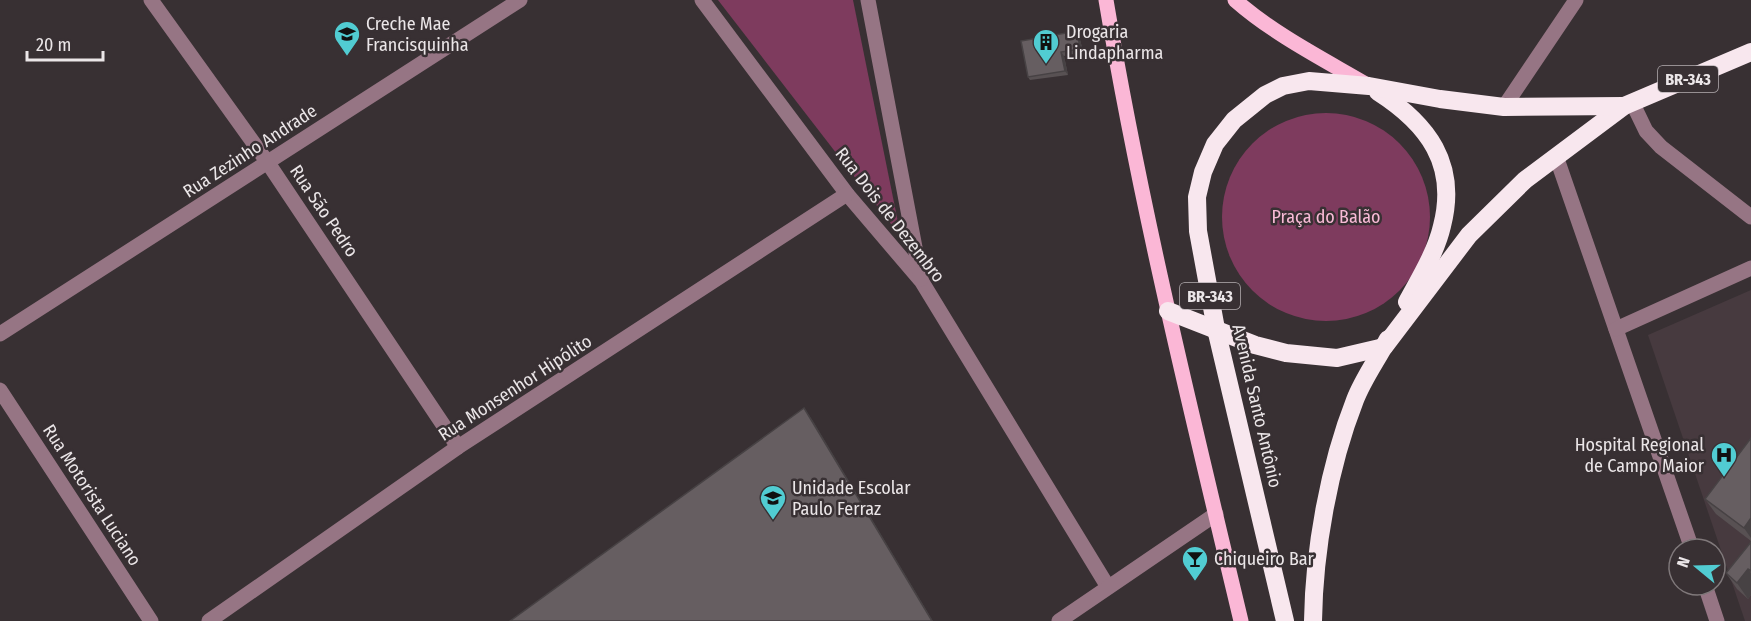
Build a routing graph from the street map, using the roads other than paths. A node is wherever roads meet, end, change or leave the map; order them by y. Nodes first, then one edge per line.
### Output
1 (151, 0) edge
2 (520, 0) edge
3 (702, 0) edge
4 (868, 0) edge
5 (1106, 0) edge
6 (1235, 0) edge
7 (1576, 0) edge
8 (1751, 52) edge
9 (1369, 86) junction
10 (1628, 104) junction
11 (1504, 106) junction
12 (1556, 156) junction
13 (268, 163) junction
14 (847, 194) junction
15 (1751, 217) edge
16 (1751, 268) edge
17 (922, 282) junction
18 (1168, 312) junction
19 (1216, 329) junction
20 (1616, 329) junction
21 (0, 334) edge
22 (1384, 347) junction
23 (0, 390) edge
24 (458, 447) junction
25 (1216, 514) junction
26 (1688, 537) edge
27 (1108, 587) junction
28 (1709, 597) edge
29 (151, 621) edge
30 (209, 621) edge
31 (1059, 621) edge
32 (1241, 621) edge
33 (1285, 621) edge
34 (1313, 621) edge
35 (1717, 621) edge

1 - 13 street, Rua São Pedro
2 - 13 street, Rua Zezinho Andrade
3 - 14 street, Rua Dois de Dezembro
4 - 17 street
5 - 18 main road
6 - 9 main road
7 - 11 street
8 - 10 highway, BR-343
9 - 11 highway, BR-343
9 - 19 highway, Avenida Santo Antônio / BR-343
9 - 22 highway
10 - 11 highway, BR-343
10 - 12 highway
10 - 15 street
12 - 20 street
12 - 22 highway
13 - 21 street, Rua Zezinho Andrade
13 - 24 street, Rua São Pedro
14 - 17 street, Rua Dois de Dezembro
14 - 24 street, Rua Monsenhor Hipólito
16 - 20 street
17 - 27 street, Rua Dois de Dezembro
18 - 19 highway
18 - 25 main road
19 - 22 highway
19 - 33 highway, Avenida Santo Antônio / BR-343
20 - 26 street
22 - 34 highway
23 - 29 street, Rua Motorista Luciano
24 - 30 street, Rua Monsenhor Hipólito
25 - 27 street
25 - 32 main road
27 - 31 street
28 - 35 street

